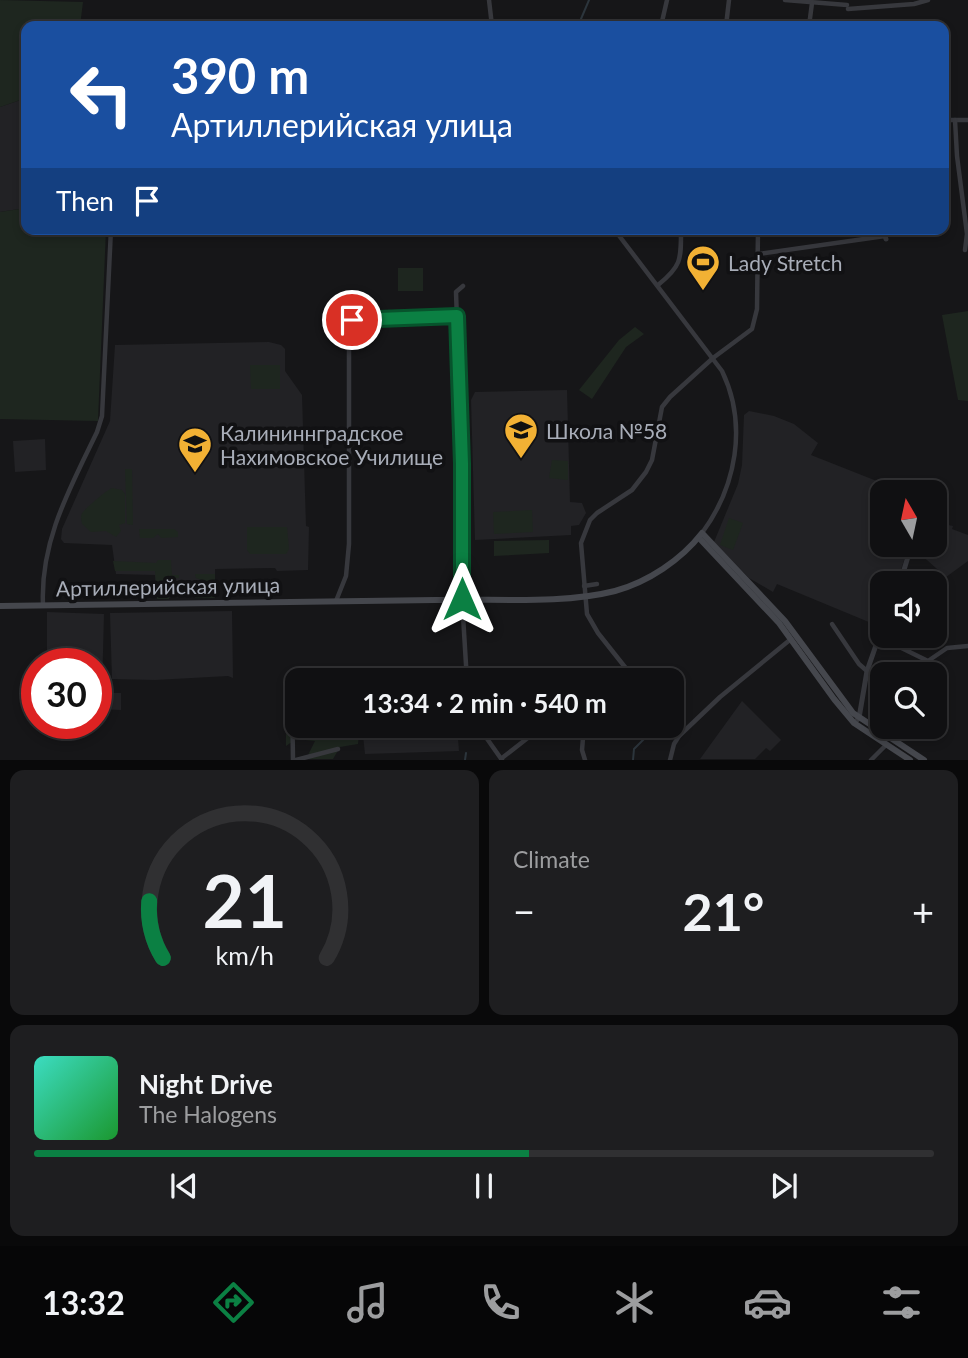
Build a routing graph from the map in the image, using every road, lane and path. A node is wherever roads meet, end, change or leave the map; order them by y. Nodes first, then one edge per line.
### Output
1 (489, 0) edge
2 (667, 0) edge
3 (729, 0) edge
4 (785, 0) edge
5 (928, 0) edge
6 (811, 3) junction
7 (491, 21) edge
8 (662, 21) edge
9 (727, 21) edge
10 (809, 21) edge
11 (949, 120) edge
12 (955, 120) junction
13 (968, 120) edge
14 (967, 234) edge
15 (111, 235) edge
16 (619, 235) edge
17 (681, 235) edge
18 (758, 235) edge
19 (886, 237) dead end
20 (965, 250) dead end
21 (759, 254) junction
22 (658, 285) junction
23 (463, 286) dead end
24 (457, 316) junction
25 (713, 358) junction
26 (701, 536) junction
27 (597, 584) dead end
28 (584, 586) junction
29 (584, 596) junction
30 (462, 599) junction
31 (336, 601) junction
32 (43, 605) junction
33 (0, 606) edge
34 (832, 624) dead end
35 (791, 639) junction
36 (968, 646) edge
37 (874, 648) edge
38 (901, 648) edge
39 (947, 648) edge
40 (947, 648) edge
41 (466, 668) edge
42 (625, 668) edge
43 (867, 671) junction
44 (857, 720) junction
45 (684, 731) edge
46 (294, 738) edge
47 (487, 738) edge
48 (527, 738) edge
49 (582, 738) edge
50 (678, 738) edge
51 (886, 745) junction
52 (338, 749) dead end
53 (502, 759) edge
54 (295, 760) edge
55 (585, 760) edge
56 (670, 760) edge
57 (871, 760) edge
58 (910, 760) edge
59 (924, 760) edge

1 - 7 street
2 - 8 street
3 - 9 street
4 - 6 street
5 - 6 street
6 - 10 street
11 - 12 street
12 - 13 street
12 - 14 street
14 - 20 street
15 - 32 street
16 - 22 street, Артиллерийская улица
17 - 22 street
18 - 21 street
19 - 21 street
21 - 25 street
22 - 25 street, Артиллерийская улица
23 - 24 street
24 - 30 street
24 - 31 street
25 - 26 street, Артиллерийская улица
25 - 28 street
26 - 29 main road, Артиллерийская улица
26 - 35 main road
26 - 44 main road
27 - 28 street
28 - 29 street
29 - 30 main road, Артиллерийская улица
29 - 42 street
30 - 31 main road, Артиллерийская улица
30 - 41 street
31 - 32 main road, Артиллерийская улица
32 - 33 main road, Артиллерийская улица
34 - 43 street
35 - 44 main road
35 - 45 street
36 - 40 street
37 - 43 street
38 - 39 street
43 - 44 street
44 - 51 main road
44 - 59 main road
46 - 54 street
47 - 53 street
48 - 53 street
49 - 55 street
50 - 56 street
51 - 57 street
51 - 58 main road
52 - 54 street

